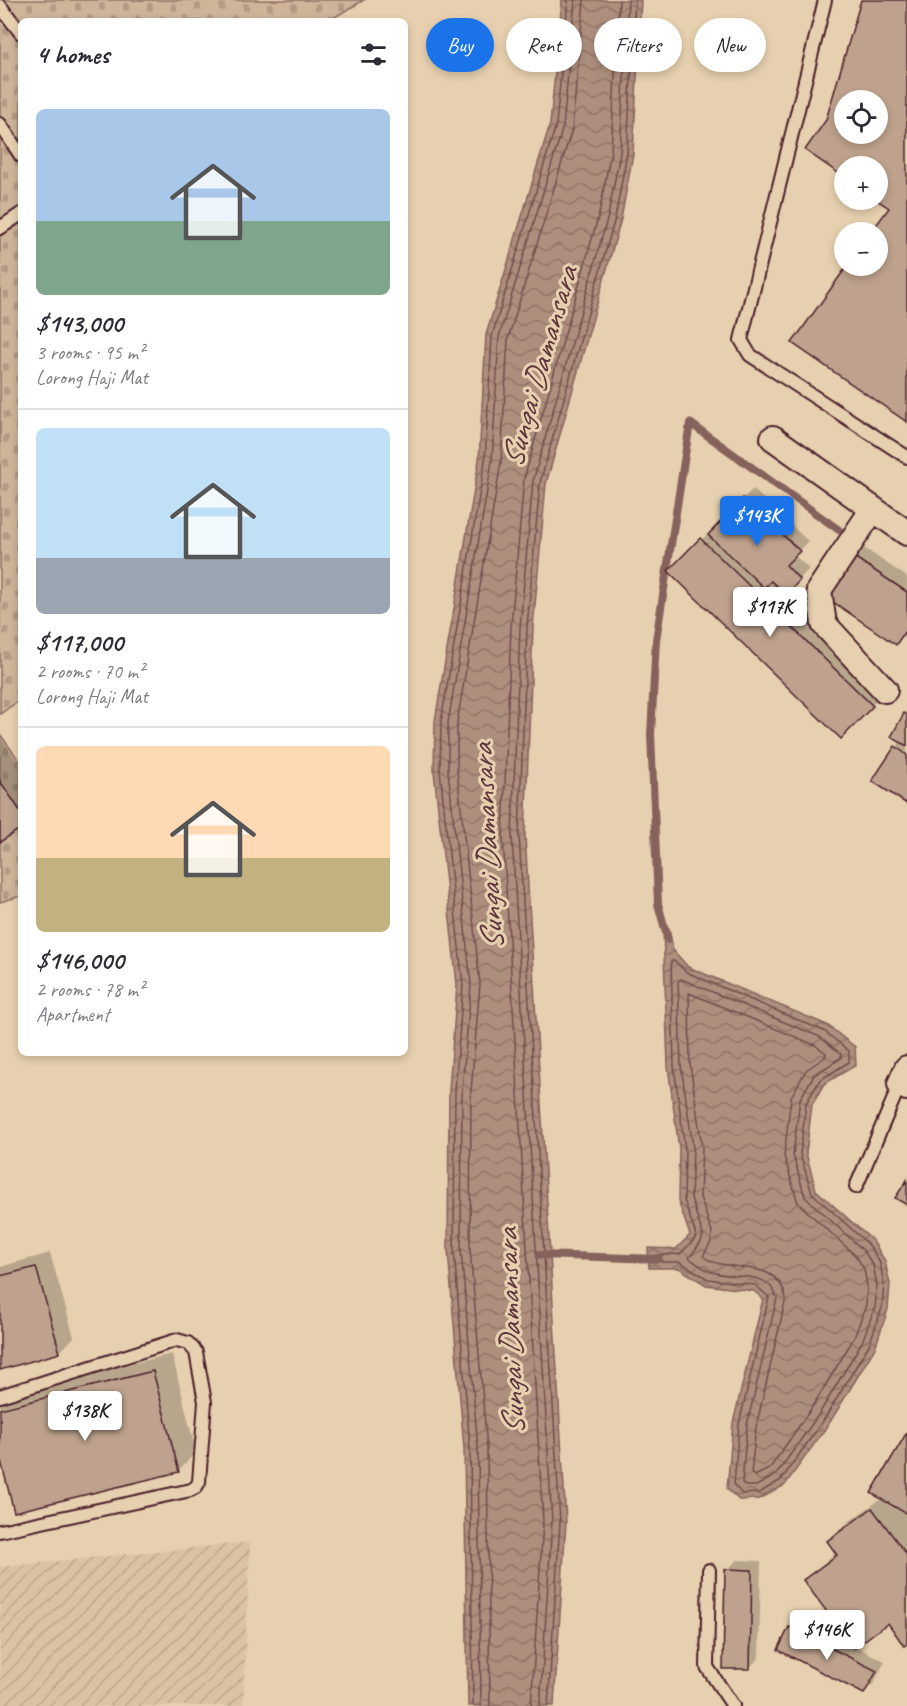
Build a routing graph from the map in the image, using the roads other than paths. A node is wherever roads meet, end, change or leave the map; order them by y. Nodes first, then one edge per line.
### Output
1 (825, 0) edge
2 (0, 6) edge
3 (18, 29) edge
4 (0, 124) edge
5 (18, 151) edge
6 (18, 216) edge
7 (0, 228) edge
8 (773, 438) dead end
9 (907, 457) edge
10 (873, 509) junction
11 (907, 533) edge
12 (885, 690) dead end
13 (905, 1080) edge
14 (856, 1187) dead end
15 (0, 1395) edge
16 (0, 1531) edge
17 (709, 1570) dead end
18 (733, 1706) edge

1 - 9 lane
2 - 3 lane
4 - 5 lane
6 - 7 lane
8 - 10 street
10 - 11 street
10 - 12 street
13 - 14 lane
15 - 16 lane
17 - 18 lane

